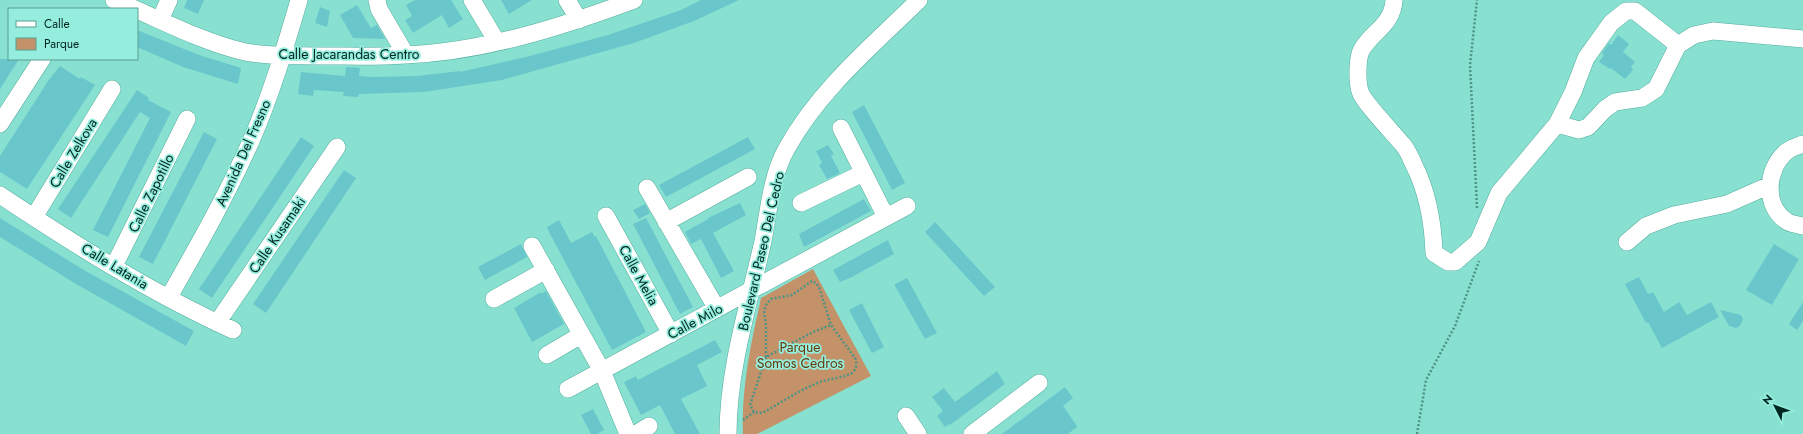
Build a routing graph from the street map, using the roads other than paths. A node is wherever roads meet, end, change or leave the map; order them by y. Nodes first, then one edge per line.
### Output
1 (114, 0) edge
2 (169, 0) edge
3 (299, 0) edge
4 (377, 0) edge
5 (472, 0) edge
6 (567, 0) edge
7 (634, 0) edge
8 (919, 0) edge
9 (1394, 0) edge
10 (132, 8) edge
11 (138, 11) edge
12 (160, 20) junction
13 (579, 20) junction
14 (1803, 39) edge
15 (497, 42) junction
16 (1678, 45) junction
17 (283, 55) junction
18 (406, 55) junction
19 (41, 60) edge
20 (112, 89) dead end
21 (187, 119) dead end
22 (0, 124) edge
23 (1557, 124) junction
24 (840, 128) dead end
25 (1803, 144) edge
26 (337, 147) dead end
27 (863, 173) junction
28 (748, 177) dead end
29 (1770, 185) junction
30 (647, 188) dead end
31 (0, 195) edge
32 (801, 203) dead end
33 (907, 206) dead end
34 (606, 216) dead end
35 (34, 217) junction
36 (886, 217) junction
37 (666, 222) junction
38 (1803, 226) edge
39 (1627, 242) dead end
40 (532, 246) dead end
41 (114, 266) junction
42 (546, 270) junction
43 (751, 290) junction
44 (169, 297) junction
45 (494, 299) dead end
46 (717, 309) junction
47 (217, 323) junction
48 (233, 330) dead end
49 (581, 334) junction
50 (671, 334) junction
51 (548, 355) dead end
52 (602, 371) junction
53 (1039, 383) dead end
54 (568, 389) dead end
55 (906, 416) dead end
56 (628, 434) edge
57 (728, 434) edge
58 (918, 434) edge
59 (972, 434) edge

1 - 10 street, Calle Jacarandas Centro
2 - 12 street
3 - 17 street, Avenida Del Fresno
4 - 18 street
5 - 15 street
6 - 13 street
7 - 13 street, Calle Jacarandas Centro
8 - 43 street, Boulevard Paseo Del Cedro
9 - 23 street
11 - 12 street, Calle Jacarandas Centro
12 - 17 street, Calle Jacarandas Centro
13 - 15 street, Calle Jacarandas Centro
14 - 16 street
15 - 18 street, Calle Jacarandas Centro
16 - 23 street
16 - 23 street
17 - 18 street, Calle Jacarandas Centro
17 - 44 street, Avenida Del Fresno
19 - 22 street
20 - 35 street, Calle Zelkova
21 - 41 street, Calle Zapotillo
24 - 27 street
25 - 29 street
26 - 47 street, Calle Kusamaki
27 - 32 street
27 - 36 street
28 - 37 street
29 - 38 street
29 - 39 street
30 - 37 street
31 - 35 street, Calle Latania
33 - 36 street, Calle Milo
34 - 50 street, Calle Melia
35 - 41 street, Calle Latania
36 - 43 street, Calle Milo
37 - 46 street
40 - 42 street
41 - 44 street, Calle Latania
42 - 45 street
42 - 49 street
43 - 46 street, Calle Milo
43 - 57 street, Boulevard Paseo Del Cedro
44 - 47 street, Calle Latania
46 - 50 street, Calle Milo
47 - 48 street, Calle Latania
49 - 51 street
49 - 52 street
50 - 52 street, Calle Milo
52 - 54 street, Calle Milo
52 - 56 street
53 - 59 street
55 - 58 street

